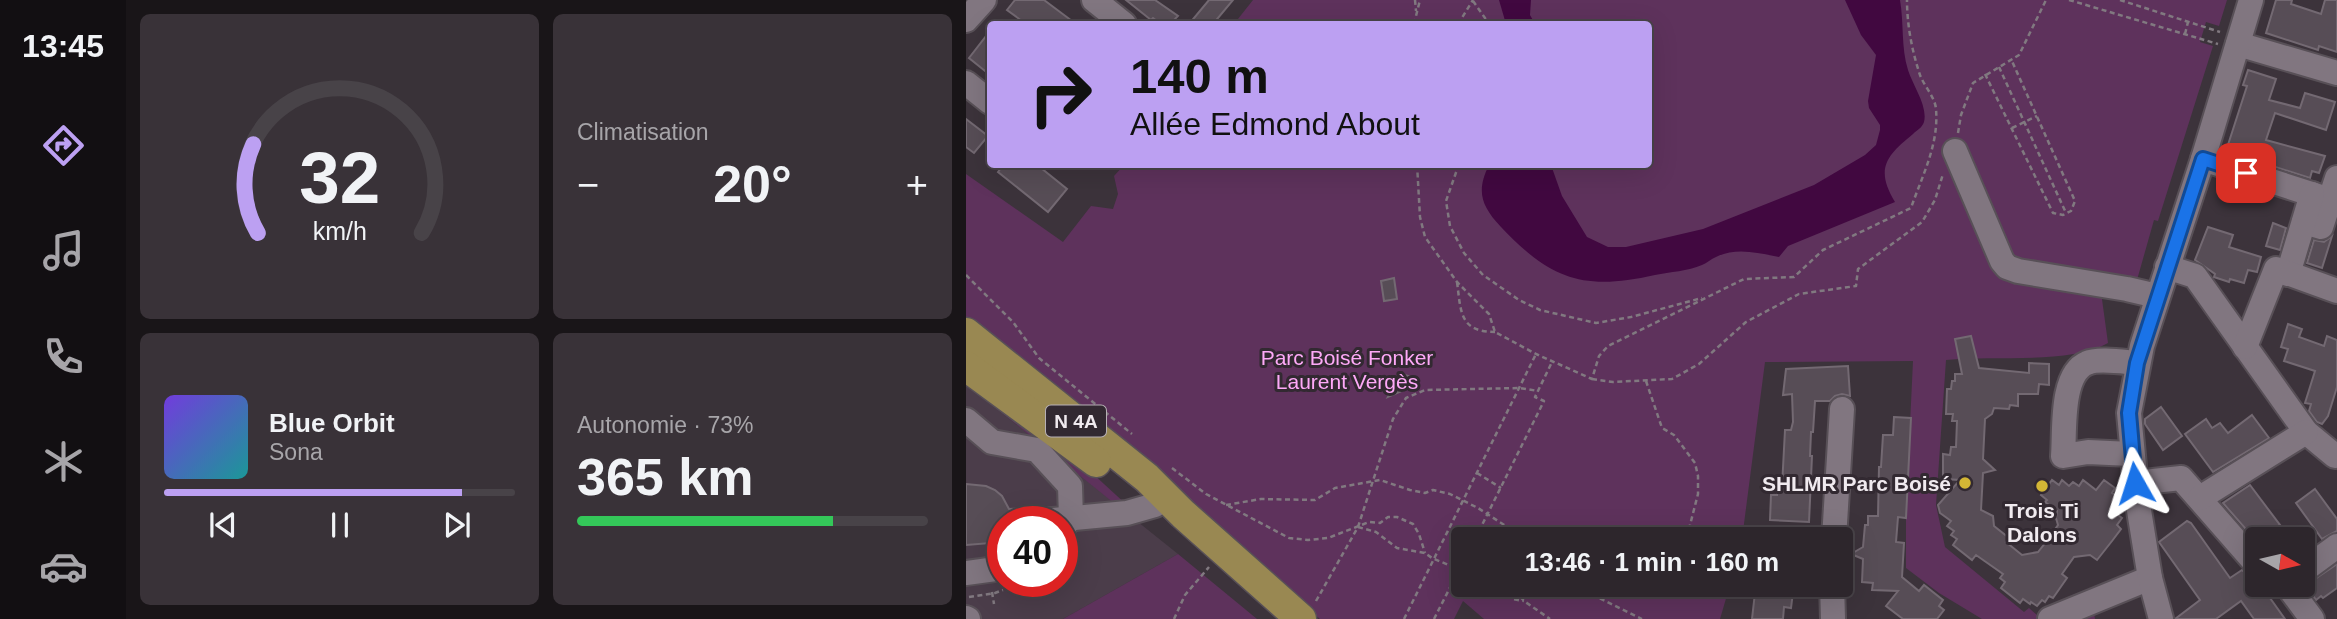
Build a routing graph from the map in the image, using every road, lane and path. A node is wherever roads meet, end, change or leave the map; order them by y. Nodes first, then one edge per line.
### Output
1 (984, 0) edge
2 (1415, 0) edge
3 (1420, 0) edge
4 (1907, 0) edge
5 (2046, 0) edge
6 (2069, 0) edge
7 (2120, 0) edge
8 (2250, 0) edge
9 (1473, 1) edge
10 (1416, 11) junction
11 (966, 20) edge
12 (1415, 21) edge
13 (1460, 21) edge
14 (1486, 21) edge
15 (2188, 22) junction
16 (2185, 34) junction
17 (2228, 44) junction
18 (2011, 60) junction
19 (1998, 66) junction
20 (2337, 73) edge
21 (1985, 74) junction
22 (966, 83) edge
23 (987, 100) edge
24 (2037, 116) junction
25 (2024, 122) junction
26 (2012, 128) junction
27 (1955, 152) junction
28 (2203, 159) junction
29 (1418, 168) edge
30 (1458, 168) edge
31 (2326, 190) edge
32 (2067, 213) junction
33 (2167, 267) junction
34 (2288, 274) junction
35 (966, 275) edge
36 (1457, 282) junction
37 (2337, 291) edge
38 (2157, 296) junction
39 (1709, 297) junction
40 (1495, 332) junction
41 (966, 333) edge
42 (2245, 347) junction
43 (1536, 355) junction
44 (1552, 362) junction
45 (2137, 363) junction
46 (966, 366) edge
47 (1592, 379) junction
48 (1646, 381) junction
49 (1520, 388) junction
50 (1538, 391) junction
51 (1842, 410) dead end
52 (966, 420) edge
53 (2306, 432) junction
54 (1131, 434) dead end
55 (2131, 454) junction
56 (2336, 455) edge
57 (1168, 465) dead end
58 (1477, 473) junction
59 (1373, 481) junction
60 (2135, 483) junction
61 (1501, 488) junction
62 (2200, 498) junction
63 (1463, 501) junction
64 (1226, 505) junction
65 (1068, 506) edge
66 (1169, 509) junction
67 (1488, 514) junction
68 (1078, 521) edge
69 (1358, 527) junction
70 (1481, 527) edge
71 (1508, 527) edge
72 (1690, 527) edge
73 (1835, 527) edge
74 (2337, 546) edge
75 (2245, 551) edge
76 (1225, 552) junction
77 (1425, 553) junction
78 (1434, 559) junction
79 (2315, 562) edge
80 (1451, 566) edge
81 (966, 573) edge
82 (987, 576) edge
83 (2150, 578) junction
84 (1451, 588) edge
85 (987, 594) edge
86 (966, 597) edge
87 (1510, 597) edge
88 (1520, 597) edge
89 (1597, 597) edge
90 (1832, 597) edge
91 (2285, 597) edge
92 (2290, 597) edge
93 (1524, 601) junction
94 (1307, 613) edge
95 (1174, 619) edge
96 (1404, 619) edge
97 (1434, 619) edge
98 (1550, 619) edge
99 (1642, 619) edge
100 (1833, 619) edge
101 (2050, 619) edge
102 (2161, 619) edge
103 (2296, 619) edge
104 (2312, 619) edge

1 - 11 street
2 - 10 path
3 - 10 path
4 - 39 path
5 - 18 path
6 - 16 path
7 - 15 path
8 - 17 street
9 - 13 path
9 - 14 path
10 - 12 path
15 - 16 path
15 - 17 path
16 - 17 path
17 - 20 street
17 - 28 street
18 - 19 path
18 - 24 path
19 - 21 path
19 - 25 path
21 - 26 path
21 - 27 path
22 - 23 street
24 - 25 path
24 - 32 path
25 - 26 path
25 - 32 path
26 - 32 path
27 - 38 street
27 - 48 path
28 - 31 street
28 - 33 street
29 - 36 path
30 - 39 path
31 - 34 street
33 - 38 street
33 - 42 street
34 - 37 street
34 - 42 street
35 - 54 path
36 - 40 path
36 - 40 path
38 - 45 street
39 - 47 path
40 - 43 path
41 - 66 main road, N 4A
42 - 53 street
43 - 44 path
43 - 49 path
44 - 47 path
44 - 50 path
45 - 55 street
45 - 55 street
46 - 66 main road, N 4A
47 - 48 path
48 - 72 path
49 - 50 path
49 - 58 path
49 - 59 path
50 - 61 path
51 - 73 street
52 - 65 street
53 - 56 street
53 - 62 street
55 - 60 street
57 - 64 path
58 - 61 path
58 - 63 path
59 - 63 path
59 - 64 path
59 - 69 path
60 - 62 street
60 - 83 street
61 - 67 path
62 - 75 street
63 - 67 path
63 - 78 path
64 - 69 path
66 - 68 street
66 - 76 main road, N 4A
67 - 70 path
67 - 71 path
69 - 77 path
69 - 77 path
69 - 94 path
74 - 79 street
76 - 94 main road, N 4A
76 - 95 path
77 - 78 path
78 - 80 path
78 - 96 path
81 - 82 street
83 - 101 street
83 - 102 street
84 - 97 path
85 - 86 path
87 - 93 path
88 - 93 path
89 - 99 path
90 - 100 street
91 - 103 street
92 - 104 street
93 - 98 path

